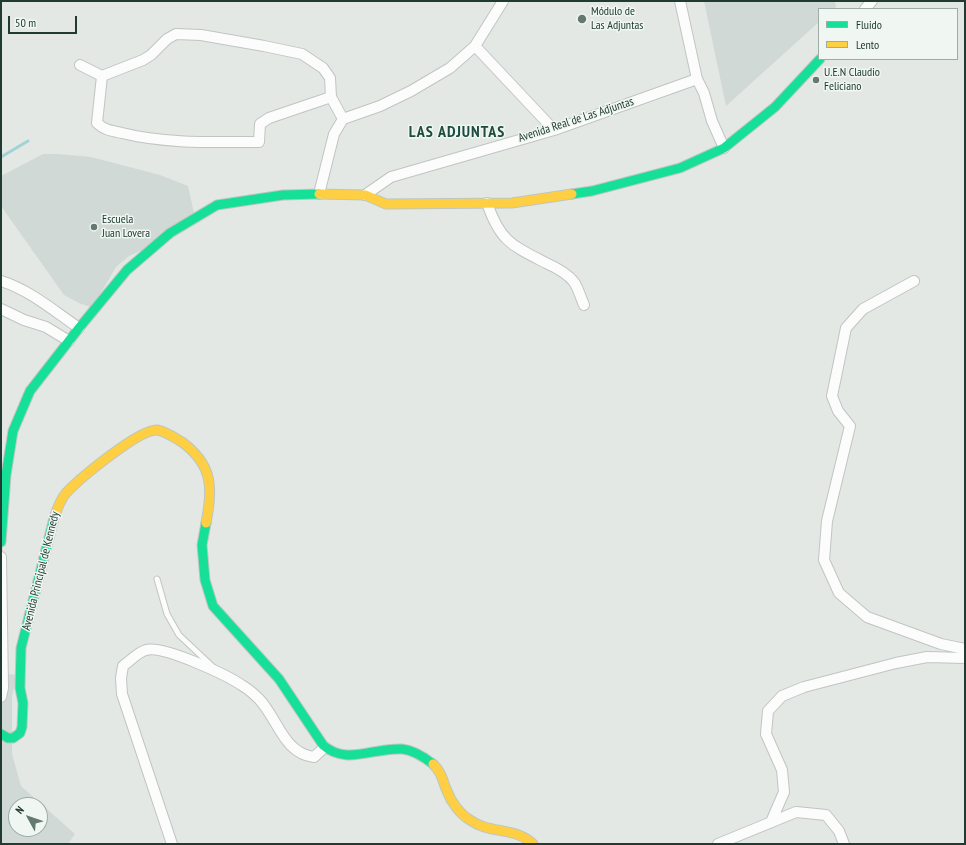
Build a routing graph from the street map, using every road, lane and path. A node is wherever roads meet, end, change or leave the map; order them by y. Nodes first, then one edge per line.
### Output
1 (503, 1) edge
2 (680, 1) edge
3 (475, 46) junction
4 (819, 60) edge
5 (80, 65) dead end
6 (102, 76) junction
7 (697, 79) junction
8 (331, 97) junction
9 (343, 119) junction
10 (554, 130) junction
11 (724, 148) junction
12 (320, 194) junction
13 (365, 195) junction
14 (487, 203) junction
15 (1, 281) edge
16 (914, 281) dead end
17 (584, 305) dead end
18 (1, 309) edge
19 (79, 328) junction
20 (69, 341) junction
21 (1, 542) edge
22 (1, 557) edge
23 (157, 579) dead end
24 (965, 649) edge
25 (965, 658) edge
26 (221, 675) junction
27 (1, 697) edge
28 (1, 734) edge
29 (325, 747) junction
30 (771, 822) junction
31 (172, 844) edge
32 (533, 844) edge
33 (718, 844) edge
34 (844, 844) edge

1 - 3 street
2 - 7 street
3 - 9 street
3 - 10 street
4 - 11 street
5 - 6 street
6 - 8 street
6 - 8 street
7 - 10 street, Avenida Real de Las Adjuntas
7 - 11 street
8 - 9 street
9 - 12 street
10 - 13 street, Avenida Real de Las Adjuntas
11 - 14 street
12 - 13 street
12 - 19 street
13 - 14 street
14 - 17 street
15 - 19 street
16 - 24 street
18 - 20 street
19 - 20 street
20 - 21 street
22 - 27 street
23 - 26 lane
25 - 30 street
26 - 29 street
26 - 31 street
28 - 29 street, Avenida Principal de Kennedy
29 - 32 street
30 - 33 street
30 - 34 street

